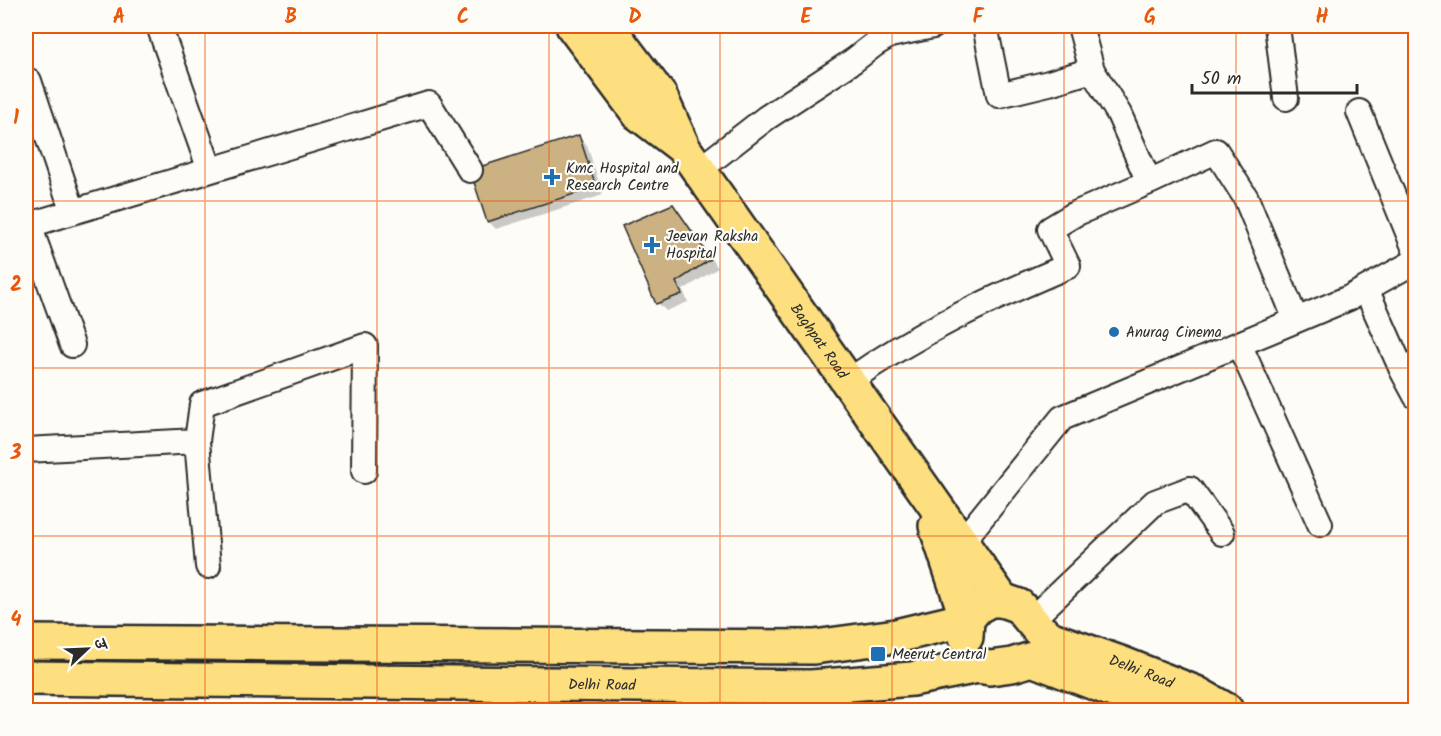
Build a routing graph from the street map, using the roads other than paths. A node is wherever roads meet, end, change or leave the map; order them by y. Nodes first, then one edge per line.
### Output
1 (159, 26) edge
2 (933, 26) edge
3 (985, 26) edge
4 (1080, 26) edge
5 (1277, 26) edge
6 (594, 31) edge
7 (1092, 70) junction
8 (29, 81) dead end
9 (1286, 98) dead end
10 (1359, 112) dead end
11 (692, 159) junction
12 (210, 170) junction
13 (470, 170) dead end
14 (1149, 182) junction
15 (73, 212) junction
16 (27, 226) edge
17 (1416, 252) edge
18 (1416, 261) edge
19 (1366, 289) junction
20 (1296, 320) junction
21 (1239, 344) junction
22 (72, 345) dead end
23 (849, 381) junction
24 (1416, 396) edge
25 (196, 441) junction
26 (26, 450) edge
27 (364, 471) dead end
28 (924, 490) junction
29 (1320, 524) dead end
30 (1222, 533) dead end
31 (961, 543) junction
32 (208, 566) dead end
33 (1002, 600) junction
34 (967, 619) junction
35 (1042, 629) junction
36 (26, 642) edge
37 (978, 666) junction
38 (26, 678) edge
39 (1129, 704) edge
40 (1165, 711) edge
41 (1226, 711) edge

1 - 12 street
2 - 11 street
3 - 7 street
4 - 7 street
5 - 9 street
6 - 11 main road, Baghpat Road
7 - 14 street
8 - 15 street
10 - 17 street
11 - 23 main road, Baghpat Road
12 - 13 street
12 - 15 street
14 - 20 street
14 - 23 street
15 - 16 street
16 - 22 street
18 - 19 street
19 - 20 street
19 - 24 street
20 - 21 street
21 - 29 street
21 - 31 street
23 - 28 main road, Baghpat Road
25 - 26 street
25 - 27 street
25 - 32 street
28 - 31 main road, Baghpat Road
28 - 34 main road
30 - 35 street
31 - 33 main road, Baghpat Road
33 - 34 main road
33 - 35 main road, Baghpat Road
34 - 36 main road
34 - 37 main road
35 - 41 main road, Delhi Road
37 - 38 main road, Delhi Road
37 - 39 main road, Delhi Road
39 - 40 main road, Delhi Road

